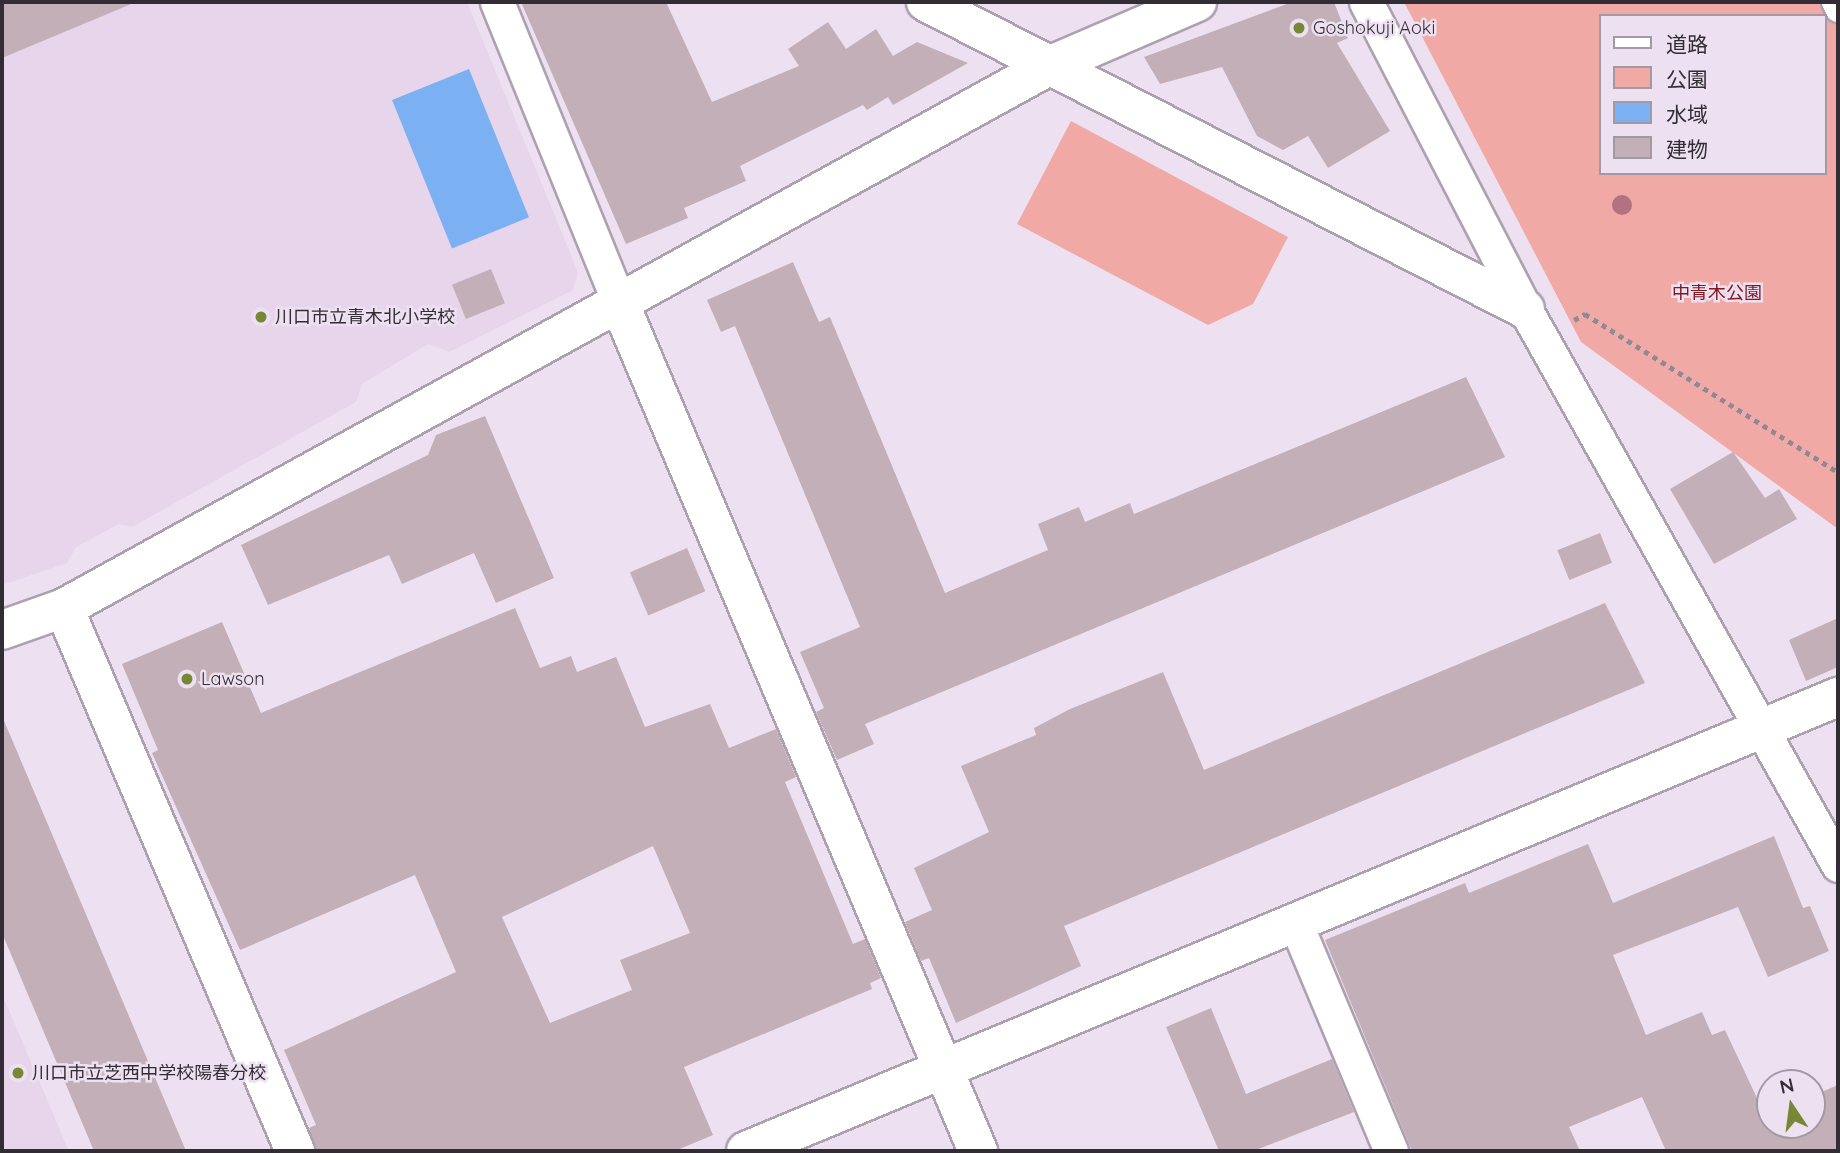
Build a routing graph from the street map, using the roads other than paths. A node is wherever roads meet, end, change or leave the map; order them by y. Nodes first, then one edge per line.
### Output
1 (497, 2) edge
2 (926, 2) edge
3 (1197, 2) edge
4 (1366, 2) edge
5 (1835, 2) edge
6 (1838, 10) edge
7 (1051, 65) junction
8 (619, 302) junction
9 (1533, 323) junction
10 (64, 608) junction
11 (2, 630) edge
12 (1838, 697) edge
13 (1764, 729) junction
14 (1838, 865) edge
15 (1296, 923) junction
16 (944, 1069) junction
17 (295, 1151) edge
18 (746, 1151) edge
19 (978, 1151) edge
20 (1391, 1151) edge

1 - 8 street
2 - 7 street
3 - 7 street
4 - 9 street
5 - 6 street
7 - 8 street
7 - 9 street
8 - 10 street
8 - 16 street
9 - 13 street
10 - 11 street
10 - 17 street
12 - 13 street
13 - 14 street
13 - 15 street
15 - 16 street
15 - 20 street
16 - 18 street
16 - 19 street

